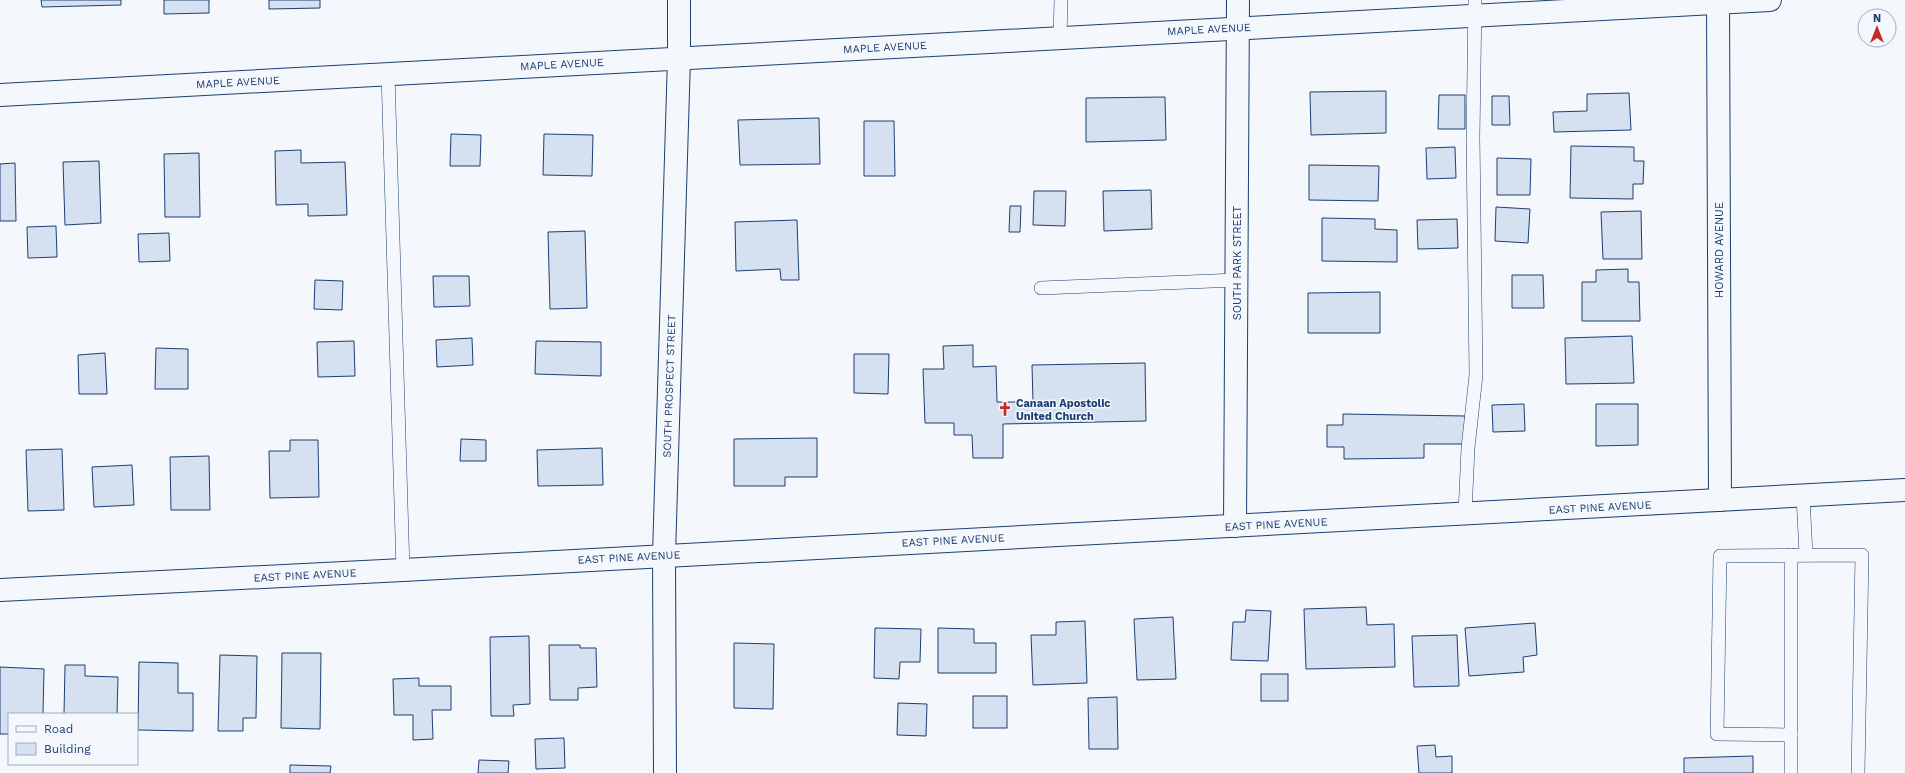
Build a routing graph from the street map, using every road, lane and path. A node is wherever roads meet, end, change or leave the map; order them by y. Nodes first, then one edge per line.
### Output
1 (680, 0) edge
2 (1061, 0) edge
3 (1238, 0) edge
4 (1770, 0) edge
5 (1718, 1) edge
6 (1475, 7) edge
7 (1238, 27) junction
8 (1060, 37) junction
9 (679, 58) junction
10 (388, 74) junction
11 (0, 95) edge
12 (1237, 280) junction
13 (1041, 288) dead end
14 (1905, 490) edge
15 (1803, 496) junction
16 (1720, 500) junction
17 (1465, 514) junction
18 (1235, 526) junction
19 (664, 555) junction
20 (1791, 555) junction
21 (1806, 555) junction
22 (403, 570) junction
23 (0, 590) edge
24 (1791, 735) junction
25 (665, 773) edge
26 (1790, 773) edge
27 (1858, 773) edge

1 - 9 street, SOUTH PROSPECT STREET
2 - 8 lane
3 - 7 street, SOUTH PARK STREET
4 - 5 street, MAPLE AVENUE
5 - 6 street, MAPLE AVENUE
5 - 16 street, HOWARD AVENUE
6 - 7 street, MAPLE AVENUE
6 - 17 lane
7 - 8 street, MAPLE AVENUE
7 - 12 street, SOUTH PARK STREET
8 - 9 street, MAPLE AVENUE
9 - 10 street, MAPLE AVENUE
9 - 19 street, SOUTH PROSPECT STREET
10 - 11 street, MAPLE AVENUE
10 - 22 lane
12 - 13 lane
12 - 18 street, SOUTH PARK STREET
14 - 15 street, EAST PINE AVENUE
15 - 16 street, EAST PINE AVENUE
15 - 21 lane
16 - 17 street, EAST PINE AVENUE
17 - 18 street, EAST PINE AVENUE
18 - 19 street, EAST PINE AVENUE
19 - 22 street, EAST PINE AVENUE
19 - 25 street, SOUTH PROSPECT STREET
20 - 21 lane
20 - 24 lane
20 - 24 lane
21 - 27 lane
22 - 23 street, EAST PINE AVENUE
24 - 26 lane

